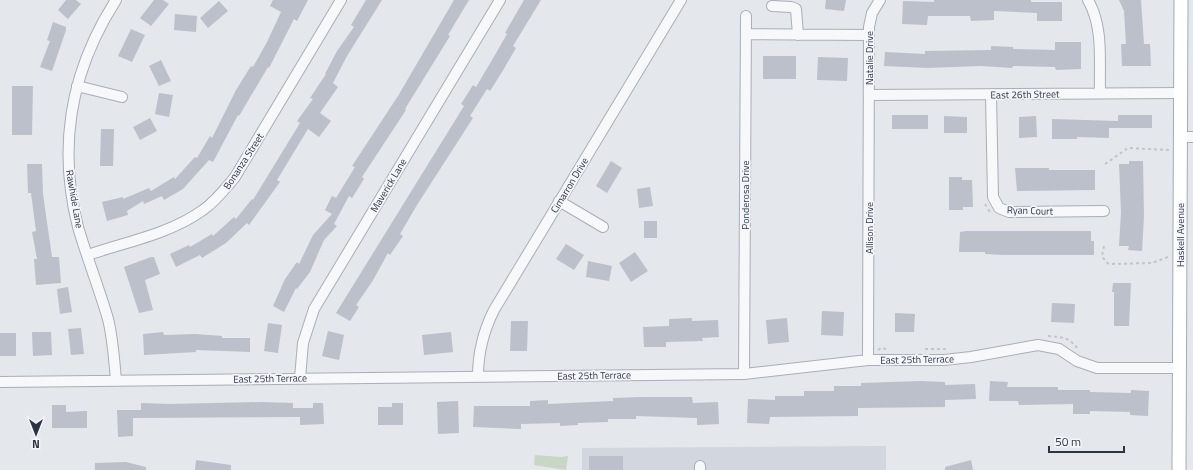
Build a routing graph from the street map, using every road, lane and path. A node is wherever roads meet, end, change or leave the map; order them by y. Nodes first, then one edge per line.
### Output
1 (116, 0) edge
2 (341, 0) edge
3 (500, 0) edge
4 (681, 0) edge
5 (880, 0) edge
6 (1088, 0) edge
7 (1181, 0) edge
8 (772, 6) dead end
9 (746, 16) dead end
10 (746, 34) junction
11 (798, 35) junction
12 (868, 35) junction
13 (77, 86) junction
14 (1100, 93) junction
15 (1180, 93) junction
16 (869, 95) junction
17 (991, 95) junction
18 (122, 97) dead end
19 (1186, 137) edge
20 (1170, 150) dead end
21 (1104, 164) dead end
22 (559, 201) junction
23 (984, 202) dead end
24 (1104, 211) dead end
25 (993, 216) dead end
26 (603, 227) dead end
27 (1104, 246) dead end
28 (88, 255) junction
29 (1169, 256) dead end
30 (868, 360) junction
31 (1179, 368) junction
32 (744, 374) junction
33 (478, 376) junction
34 (300, 378) junction
35 (116, 380) junction
36 (0, 382) edge
37 (1179, 470) edge

1 - 13 street, Rawhide Lane
2 - 28 street, Bonanza Street
3 - 34 street, Maverick Lane
4 - 22 street, Cimarron Drive
5 - 12 street, Natalie Drive
6 - 14 street
7 - 15 main road, Haskell Avenue
8 - 11 street
9 - 10 street, Ponderosa Drive
10 - 11 street
10 - 32 street, Ponderosa Drive
11 - 12 street
12 - 16 street, Natalie Drive
13 - 18 street
13 - 28 street, Rawhide Lane
14 - 15 street, East 26th Street
14 - 17 street, East 26th Street
15 - 19 main road, Haskell Avenue
16 - 17 street, East 26th Street
16 - 30 street, Allison Drive
17 - 24 street, Ryan Court
19 - 31 main road, Haskell Avenue
20 - 21 path
22 - 26 street
22 - 33 street, Cimarron Drive
23 - 25 path
27 - 29 path
28 - 35 street, Rawhide Lane
30 - 31 street, East 25th Terrace
30 - 32 street, East 25th Terrace
31 - 37 main road, Haskell Avenue
32 - 33 street, East 25th Terrace
33 - 34 street, East 25th Terrace
34 - 35 street, East 25th Terrace
35 - 36 street, East 25th Terrace

